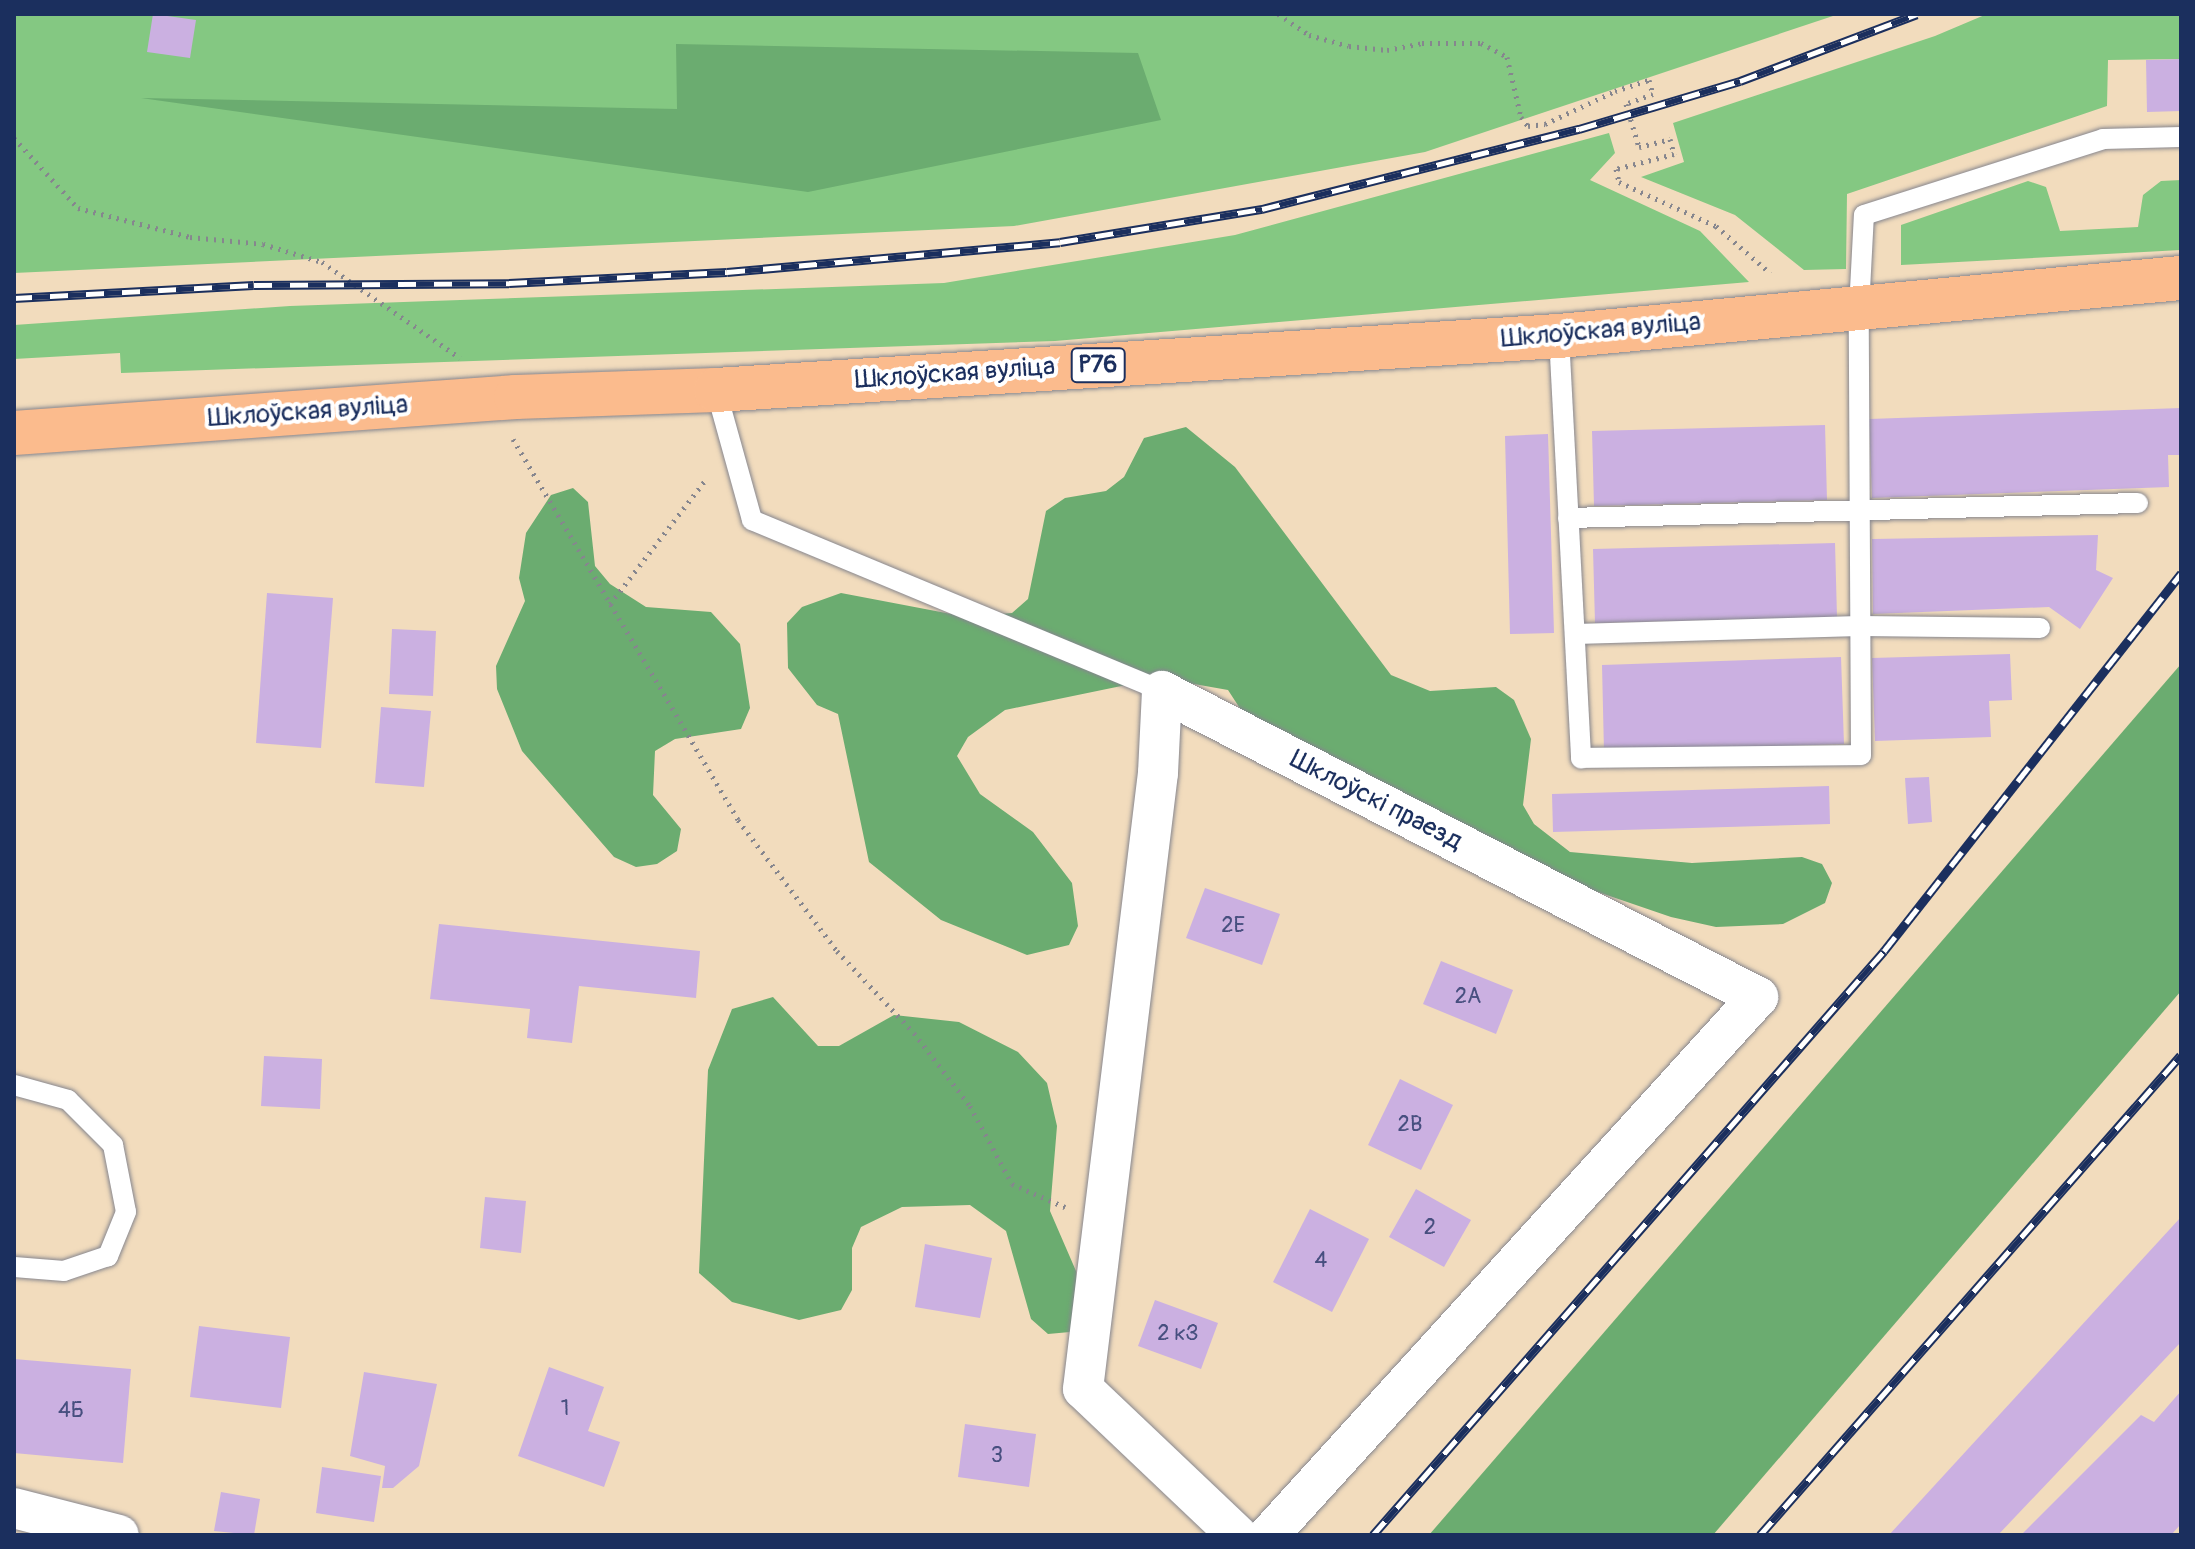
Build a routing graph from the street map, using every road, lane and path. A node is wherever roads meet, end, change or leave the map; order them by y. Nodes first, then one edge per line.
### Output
1 (1278, 14) edge
2 (2181, 137) edge
3 (14, 138) edge
4 (2181, 278) edge
5 (1859, 309) junction
6 (1787, 314) junction
7 (1559, 336) junction
8 (716, 390) junction
9 (514, 417) junction
10 (14, 433) edge
11 (732, 445) junction
12 (2138, 503) dead end
13 (1859, 510) junction
14 (1568, 518) junction
15 (610, 604) junction
16 (1860, 626) junction
17 (2040, 628) dead end
18 (1575, 634) junction
19 (1162, 691) junction
20 (14, 1085) edge
21 (1103, 1223) junction
22 (14, 1267) edge
23 (14, 1508) edge
24 (119, 1535) edge
25 (1237, 1535) edge
26 (1269, 1535) edge

1 - 6 path
2 - 5 lane
3 - 9 path
4 - 5 main road, Шклоўская вуліца / Р76
5 - 6 main road, Шклоўская вуліца / Р76
5 - 13 lane
6 - 7 main road, Шклоўская вуліца / Р76
7 - 8 main road, Шклоўская вуліца / Р76
7 - 14 lane
8 - 9 main road, Шклоўская вуліца / Р76
8 - 11 lane
9 - 10 main road, Шклоўская вуліца / Р76
9 - 15 path
11 - 15 path
11 - 19 lane
12 - 13 lane
13 - 14 lane
13 - 16 lane
14 - 18 lane
15 - 21 path
16 - 17 lane
16 - 18 lane
16 - 18 lane
19 - 21 street
19 - 26 street, Шклоўскі праезд
20 - 22 lane
21 - 25 street
23 - 24 street

